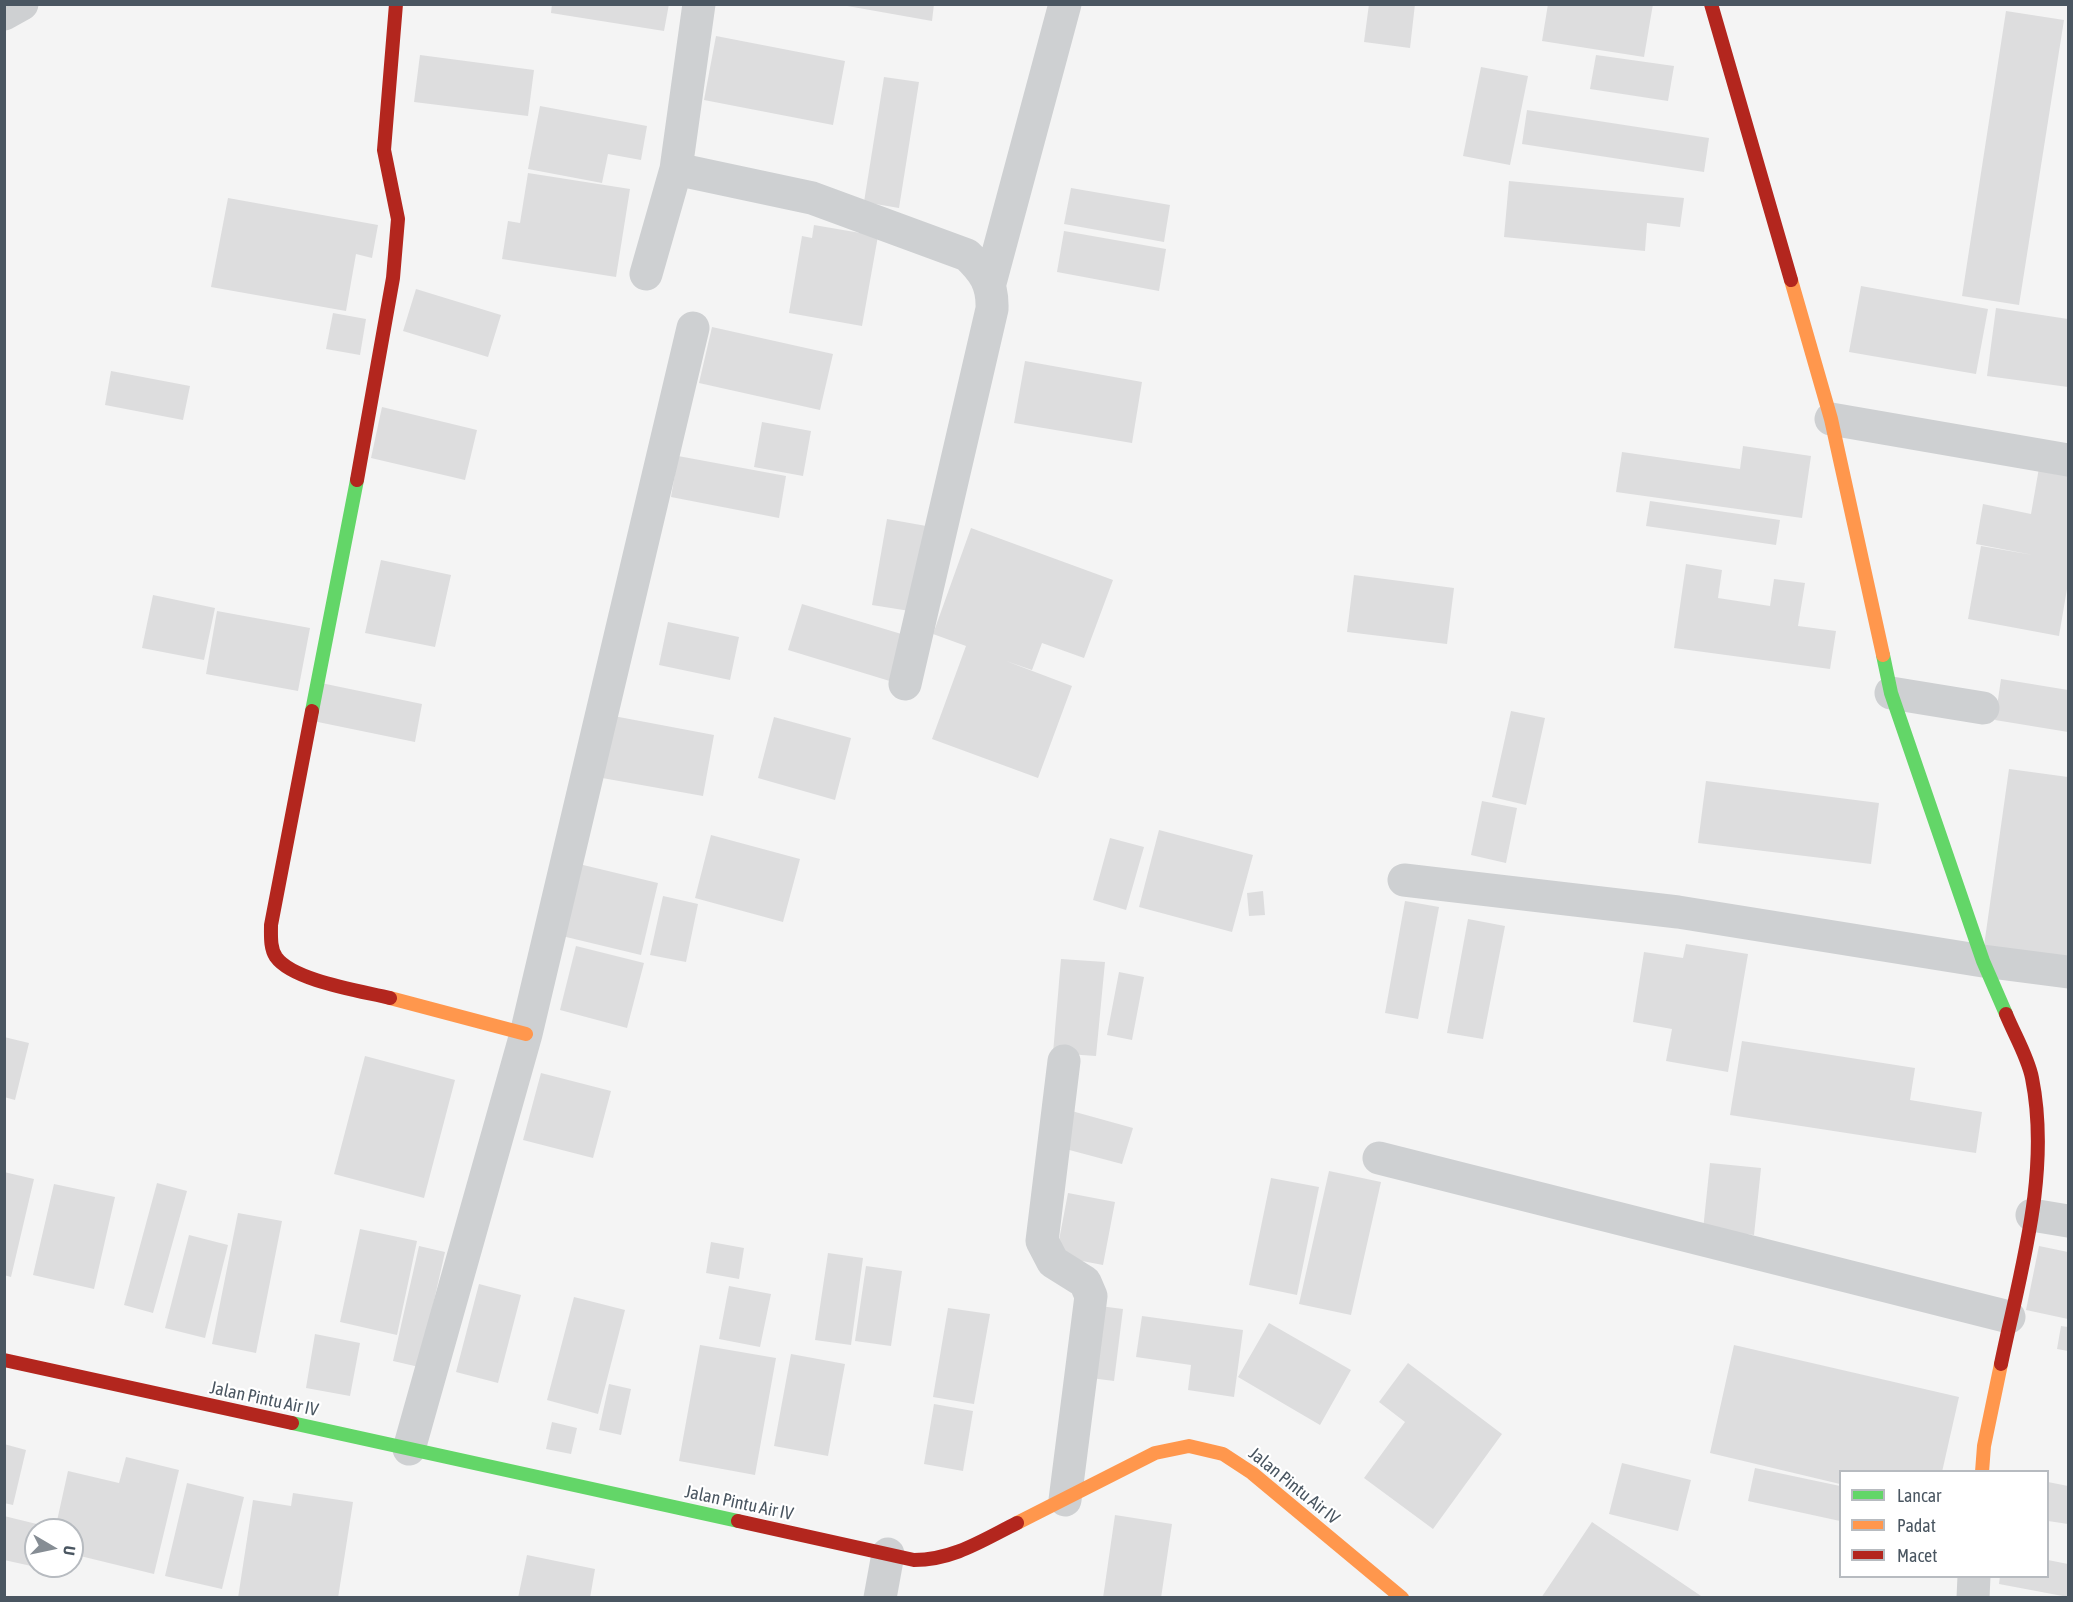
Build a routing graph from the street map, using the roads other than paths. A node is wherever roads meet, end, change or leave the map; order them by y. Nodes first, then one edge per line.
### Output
1 (22, 4) edge
2 (396, 4) edge
3 (699, 4) edge
4 (1065, 4) edge
5 (1711, 4) edge
6 (4, 14) edge
7 (676, 169) junction
8 (646, 274) dead end
9 (990, 283) junction
10 (693, 328) dead end
11 (1831, 419) junction
12 (2068, 460) edge
13 (906, 684) dead end
14 (1891, 693) junction
15 (1983, 708) dead end
16 (1404, 880) dead end
17 (1983, 961) junction
18 (2068, 972) edge
19 (525, 1034) junction
20 (1064, 1061) dead end
21 (1379, 1158) dead end
22 (2032, 1215) junction
23 (2068, 1221) edge
24 (2009, 1317) junction
25 (4, 1360) edge
26 (409, 1449) junction
27 (1982, 1470) edge
28 (1065, 1500) junction
29 (888, 1554) junction
30 (1974, 1578) edge
31 (880, 1598) edge
32 (1402, 1598) edge
33 (1973, 1598) edge

1 - 6 street
2 - 19 street
3 - 7 street
4 - 9 street
5 - 11 street
7 - 8 street
7 - 9 street
9 - 13 street
10 - 19 street
11 - 12 street
11 - 14 street
14 - 15 street
14 - 17 street
16 - 17 street
17 - 18 street
17 - 22 street
19 - 26 street
20 - 28 street
21 - 24 street
22 - 23 street
22 - 24 street
24 - 27 street
25 - 26 street, Jalan Pintu Air IV
26 - 29 street, Jalan Pintu Air IV
28 - 29 street, Jalan Pintu Air IV
28 - 32 street, Jalan Pintu Air IV
29 - 31 street
30 - 33 street

